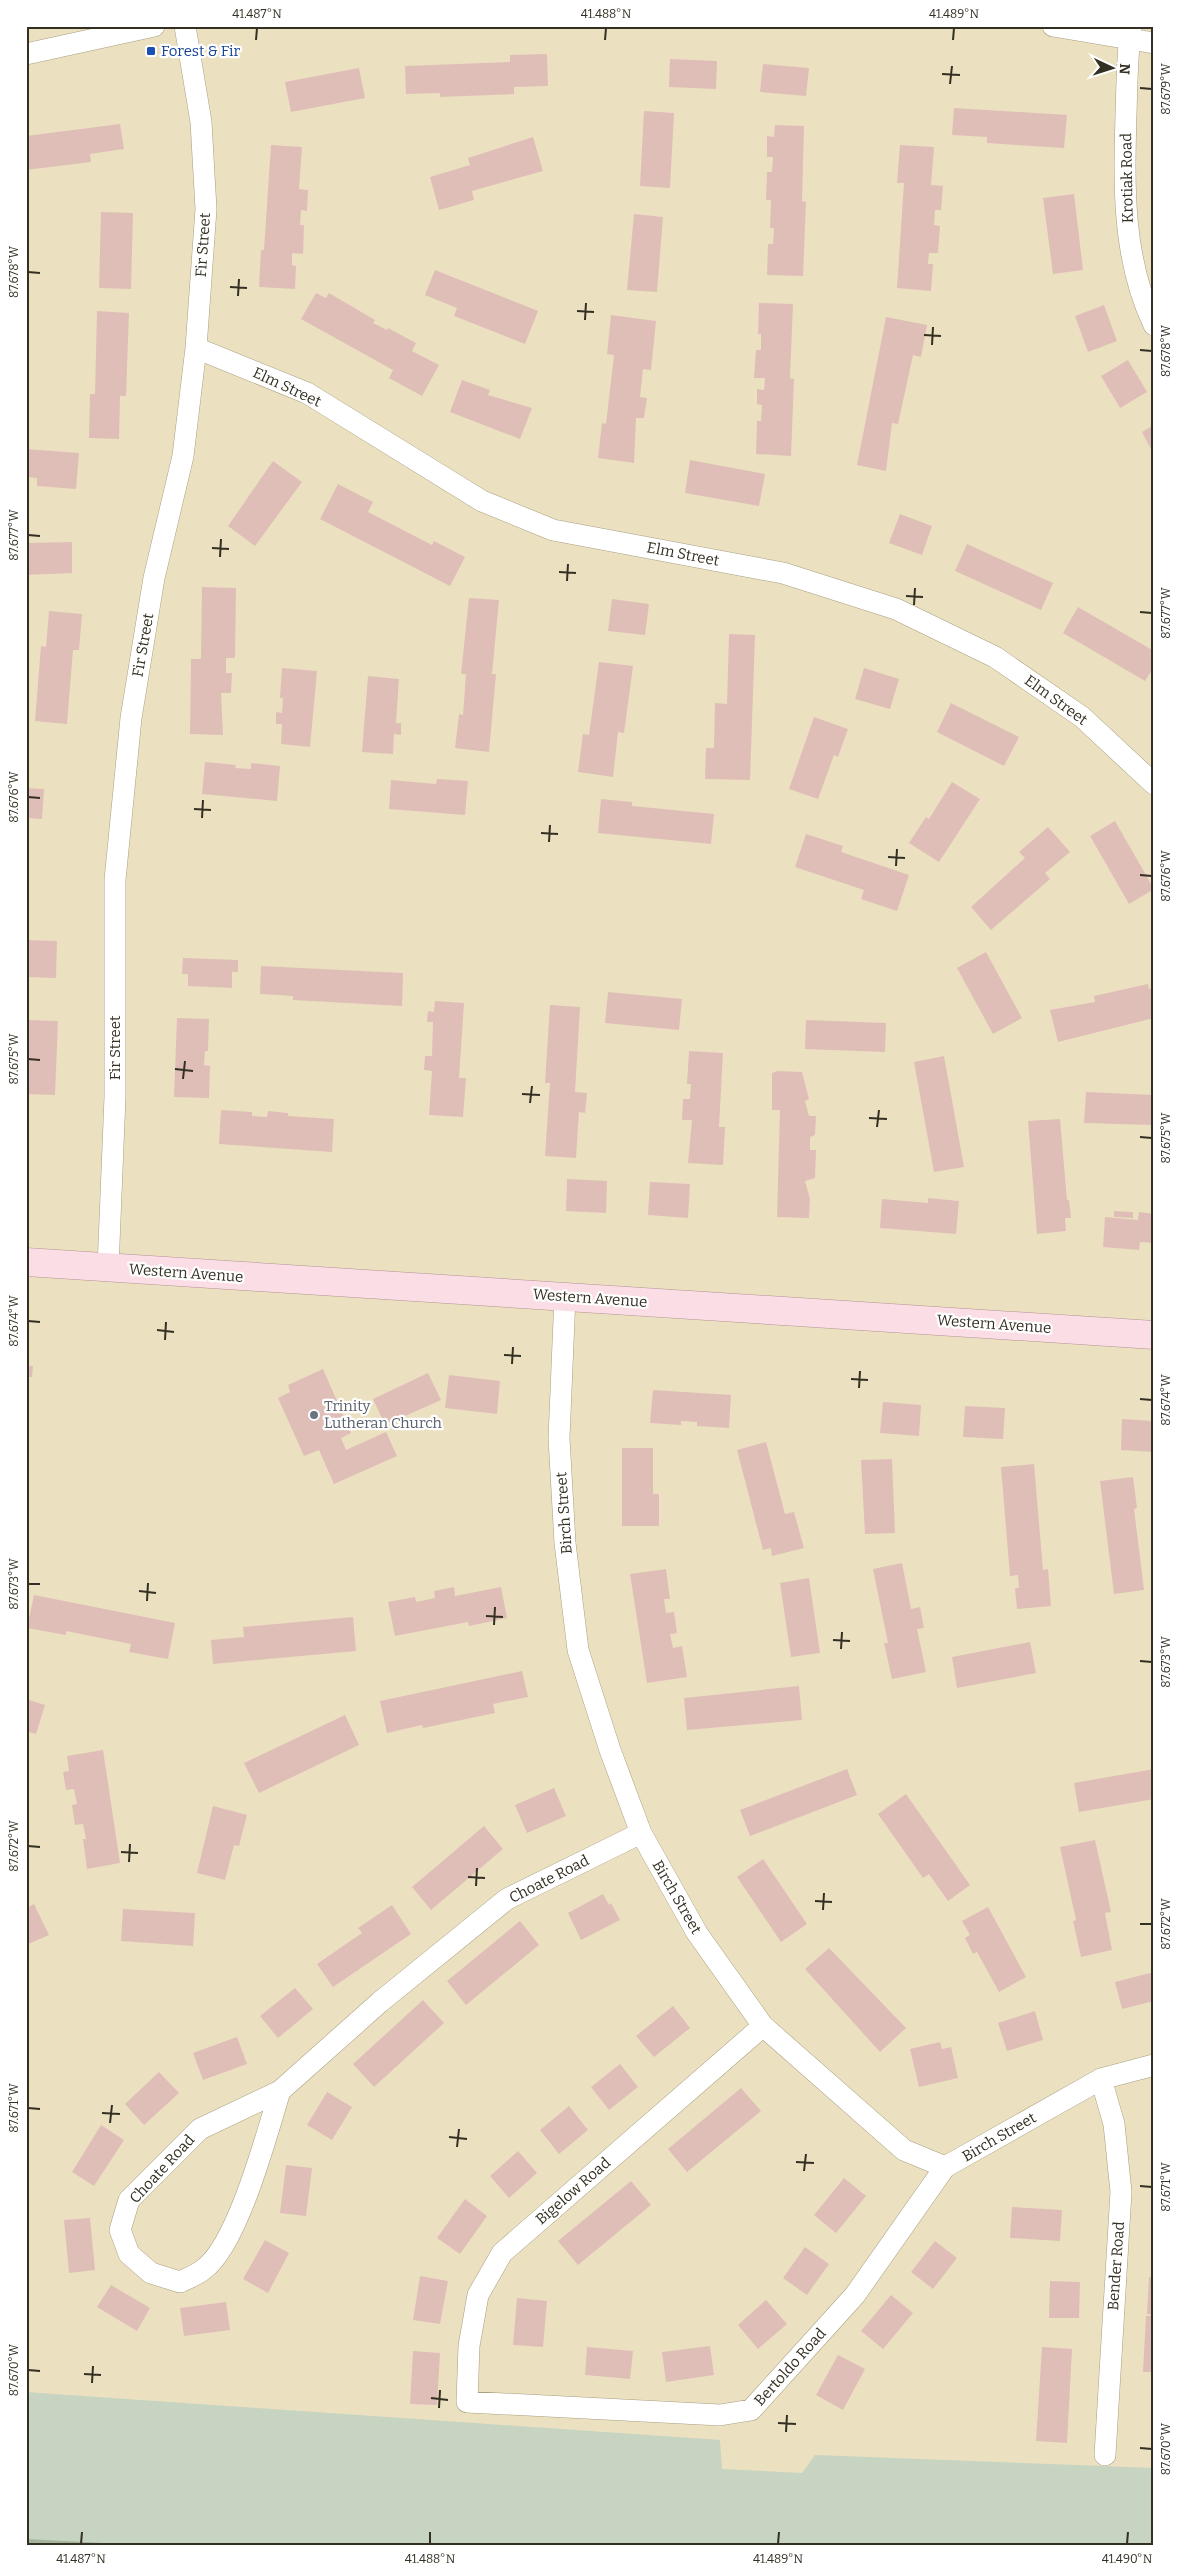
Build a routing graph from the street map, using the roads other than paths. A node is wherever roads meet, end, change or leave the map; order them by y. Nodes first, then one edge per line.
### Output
1 (154, 26) edge
2 (185, 26) edge
3 (1052, 26) edge
4 (1130, 33) edge
5 (1154, 43) edge
6 (26, 54) edge
7 (1154, 325) edge
8 (196, 348) junction
9 (1154, 784) edge
10 (26, 1262) edge
11 (108, 1268) junction
12 (565, 1296) junction
13 (1154, 1335) edge
14 (641, 1833) junction
15 (763, 2026) junction
16 (1154, 2065) edge
17 (1101, 2079) junction
18 (280, 2091) junction
19 (945, 2167) junction
20 (467, 2402) joint
21 (1105, 2455) dead end

1 - 6 street
2 - 8 street, Fir Street
3 - 4 street
4 - 5 street
4 - 7 street, Krotiak Road
8 - 9 street, Elm Street
8 - 11 street, Fir Street
10 - 11 main road, Western Avenue
11 - 12 main road, Western Avenue
12 - 13 main road, Western Avenue
12 - 14 street, Birch Street
14 - 15 street, Birch Street
14 - 18 street, Choate Road
15 - 19 street, Birch Street
15 - 20 street, Bigelow Road
16 - 17 street, Birch Street
17 - 19 street, Birch Street
17 - 21 street, Bender Road
18 - 18 street, Choate Road
19 - 20 street, Bertoldo Road

